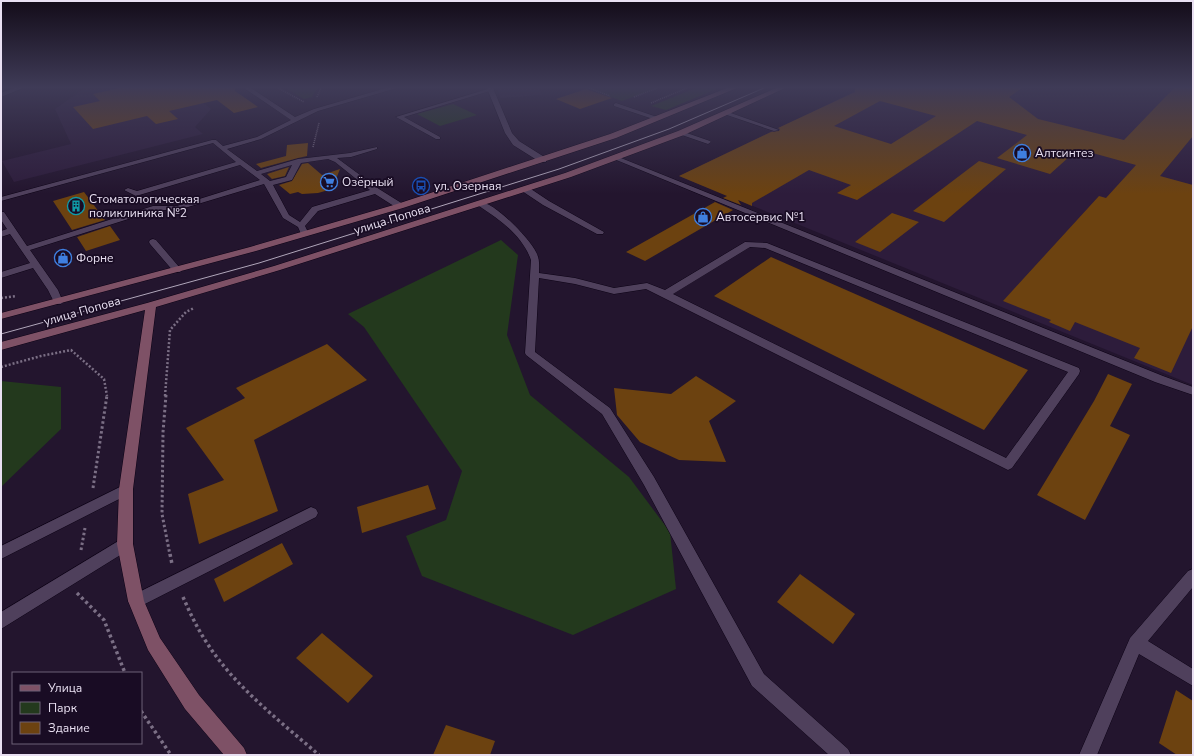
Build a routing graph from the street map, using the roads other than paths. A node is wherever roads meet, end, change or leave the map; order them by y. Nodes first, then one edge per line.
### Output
1 (288, 123) edge
2 (411, 123) edge
3 (505, 123) edge
4 (646, 123) edge
5 (703, 123) edge
6 (756, 123) edge
7 (776, 130) dead end
8 (681, 133) junction
9 (438, 138) dead end
10 (708, 142) dead end
11 (222, 148) junction
12 (375, 148) dead end
13 (329, 157) junction
14 (616, 158) junction
15 (543, 160) junction
16 (298, 161) junction
17 (242, 163) junction
18 (255, 174) junction
19 (267, 183) junction
20 (128, 190) dead end
21 (525, 190) junction
22 (376, 191) junction
23 (1, 199) edge
24 (482, 204) junction
25 (400, 206) junction
26 (1, 214) edge
27 (303, 230) junction
28 (11, 231) junction
29 (600, 232) dead end
30 (1, 234) edge
31 (153, 242) dead end
32 (25, 249) junction
33 (35, 264) junction
34 (177, 270) junction
35 (1, 275) edge
36 (534, 275) junction
37 (666, 294) junction
38 (58, 302) junction
39 (151, 305) junction
40 (1, 316) edge
41 (1, 346) edge
42 (1193, 391) edge
43 (126, 489) junction
44 (311, 512) dead end
45 (125, 544) junction
46 (1, 553) edge
47 (1193, 578) edge
48 (136, 601) junction
49 (1, 622) edge
50 (1136, 644) junction
51 (1193, 678) edge
52 (237, 755) edge
53 (842, 755) edge
54 (1088, 755) edge

1 - 11 lane
2 - 9 lane
3 - 15 street
4 - 15 main road, улица Попова
5 - 8 main road, улица Попова
6 - 7 lane
8 - 10 lane
8 - 14 main road, улица Попова
11 - 17 lane
11 - 23 lane
12 - 13 lane
13 - 16 lane
13 - 22 lane
14 - 21 main road, улица Попова
14 - 42 lane
15 - 25 main road, улица Попова
16 - 18 lane
16 - 19 lane
17 - 18 lane
17 - 20 lane
18 - 19 lane
19 - 27 lane
19 - 32 lane
21 - 24 main road, улица Попова
21 - 29 lane
22 - 25 lane
22 - 27 lane
24 - 36 lane
24 - 39 main road, улица Попова
25 - 27 main road, улица Попова
26 - 28 lane
27 - 34 main road, улица Попова
28 - 30 lane
28 - 32 lane
31 - 34 lane
32 - 33 lane
33 - 35 lane
33 - 38 lane
34 - 38 main road, улица Попова
36 - 37 lane
36 - 53 lane
37 - 37 lane
38 - 40 main road, улица Попова
39 - 41 main road, улица Попова
39 - 43 main road
43 - 45 main road
43 - 46 lane
44 - 48 lane
45 - 48 main road
45 - 49 street
47 - 50 lane
48 - 52 main road
50 - 51 lane
50 - 54 lane

